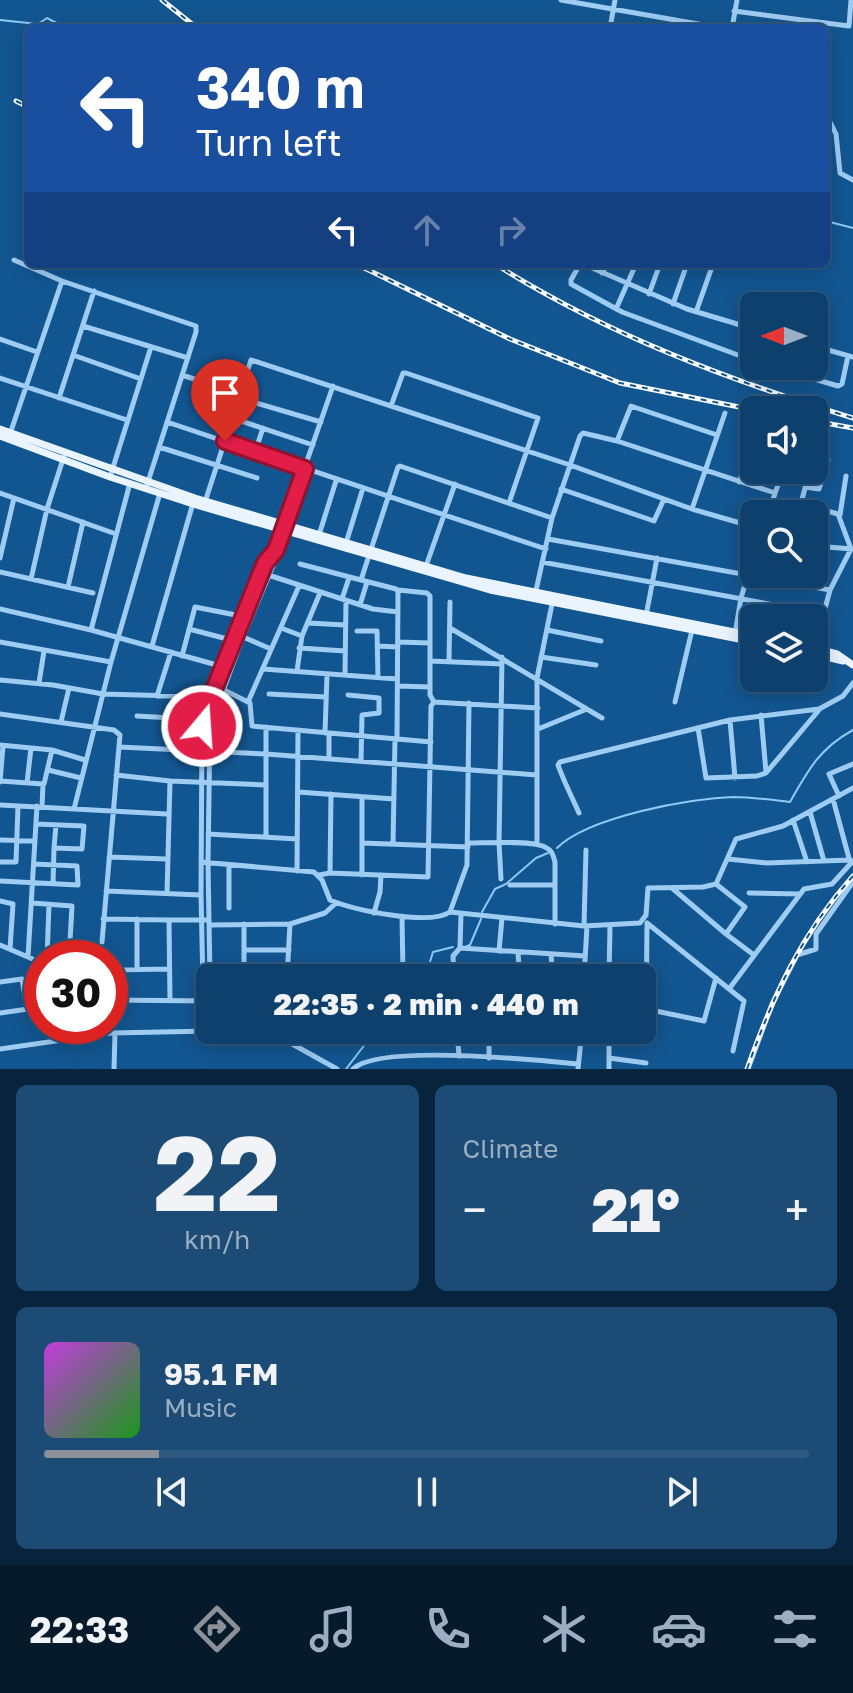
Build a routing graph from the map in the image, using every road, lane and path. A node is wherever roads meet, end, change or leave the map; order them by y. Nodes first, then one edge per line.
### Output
1 (561, 0) edge
2 (615, 0) edge
3 (737, 0) edge
4 (851, 0) edge
5 (613, 9) junction
6 (734, 11) junction
7 (611, 24) edge
8 (698, 24) edge
9 (732, 24) edge
10 (830, 122) edge
11 (853, 180) edge
12 (14, 260) dead end
13 (24, 264) edge
14 (32, 268) edge
15 (579, 268) edge
16 (591, 268) edge
17 (605, 268) edge
18 (634, 268) edge
19 (659, 268) edge
20 (686, 268) edge
21 (712, 268) edge
22 (602, 273) junction
23 (62, 281) junction
24 (628, 285) junction
25 (94, 291) junction
26 (649, 294) junction
27 (673, 304) junction
28 (616, 309) junction
29 (696, 312) junction
30 (740, 325) edge
31 (83, 326) junction
32 (0, 339) edge
33 (151, 347) junction
34 (828, 350) edge
35 (37, 352) junction
36 (73, 355) junction
37 (740, 356) edge
38 (851, 356) edge
39 (188, 358) junction
40 (182, 375) junction
41 (0, 378) edge
42 (141, 379) junction
43 (818, 380) edge
44 (26, 386) junction
45 (333, 386) junction
46 (240, 396) junction
47 (59, 398) junction
48 (391, 406) junction
49 (725, 413) dead end
50 (232, 418) junction
51 (127, 420) junction
52 (167, 422) junction
53 (321, 422) junction
54 (263, 428) junction
55 (0, 429) edge
56 (717, 435) junction
57 (6, 436) edge
58 (225, 441) junction
59 (617, 441) junction
60 (313, 445) junction
61 (159, 447) junction
62 (526, 451) junction
63 (255, 452) junction
64 (64, 456) junction
65 (570, 465) junction
66 (217, 466) junction
67 (305, 469) junction
68 (705, 470) junction
69 (111, 474) junction
70 (846, 476) dead end
71 (257, 478) dead end
72 (740, 479) edge
73 (336, 481) junction
74 (739, 482) junction
75 (130, 483) junction
76 (455, 484) junction
77 (778, 484) edge
78 (806, 484) edge
79 (821, 484) edge
80 (147, 486) junction
81 (805, 487) junction
82 (363, 488) junction
83 (561, 489) junction
84 (161, 490) junction
85 (0, 493) edge
86 (775, 493) junction
87 (388, 495) junction
88 (14, 498) junction
89 (664, 499) junction
90 (773, 500) edge
91 (802, 500) edge
92 (194, 501) junction
93 (509, 503) junction
94 (204, 504) junction
95 (47, 509) junction
96 (692, 509) junction
97 (828, 512) edge
98 (444, 514) junction
99 (840, 515) junction
100 (552, 518) junction
101 (83, 522) junction
102 (740, 523) edge
103 (285, 527) junction
104 (116, 534) junction
105 (318, 538) junction
106 (548, 539) junction
107 (346, 543) junction
108 (828, 547) edge
109 (546, 549) junction
110 (852, 549) edge
111 (276, 550) junction
112 (370, 553) junction
113 (0, 558) edge
114 (657, 558) junction
115 (542, 562) junction
116 (300, 564) dead end
117 (425, 569) junction
118 (0, 572) edge
119 (262, 573) junction
120 (740, 573) edge
121 (269, 576) junction
122 (349, 578) junction
123 (31, 579) junction
124 (364, 581) junction
125 (652, 581) junction
126 (299, 586) junction
127 (68, 587) junction
128 (744, 588) edge
129 (820, 588) edge
130 (398, 590) junction
131 (830, 590) junction
132 (93, 593) dead end
133 (320, 593) junction
134 (535, 596) junction
135 (741, 598) junction
136 (553, 599) junction
137 (344, 600) junction
138 (450, 602) dead end
139 (772, 604) edge
140 (826, 604) edge
141 (360, 605) junction
142 (0, 609) edge
143 (398, 612) junction
144 (247, 618) junction
145 (645, 618) junction
146 (308, 623) junction
147 (345, 625) junction
148 (281, 627) junction
149 (450, 628) junction
150 (189, 629) junction
151 (91, 630) junction
152 (547, 630) junction
153 (692, 630) junction
154 (357, 631) dead end
155 (302, 636) junction
156 (735, 636) junction
157 (740, 637) edge
158 (119, 638) junction
159 (239, 640) junction
160 (601, 641) dead end
161 (0, 642) edge
162 (430, 643) junction
163 (398, 644) junction
164 (152, 646) junction
165 (378, 646) junction
166 (299, 648) junction
167 (271, 649) junction
168 (44, 651) junction
169 (345, 651) junction
170 (171, 652) junction
171 (828, 655) edge
172 (182, 656) junction
173 (541, 657) junction
174 (430, 661) junction
175 (502, 661) junction
176 (111, 662) junction
177 (449, 662) junction
178 (849, 663) edge
179 (596, 665) dead end
180 (227, 668) junction
181 (263, 669) junction
182 (297, 671) junction
183 (327, 674) junction
184 (345, 675) junction
185 (378, 678) junction
186 (537, 678) junction
187 (0, 680) edge
188 (39, 683) junction
189 (398, 683) junction
190 (853, 683) edge
191 (430, 687) junction
192 (69, 688) junction
193 (222, 689) junction
194 (103, 694) junction
195 (269, 694) dead end
196 (348, 695) dead end
197 (157, 696) junction
198 (211, 697) junction
199 (326, 697) junction
200 (248, 702) junction
201 (434, 702) junction
202 (675, 702) dead end
203 (469, 703) junction
204 (500, 706) junction
205 (538, 708) junction
206 (587, 709) junction
207 (819, 709) junction
208 (0, 714) edge
209 (761, 715) junction
210 (137, 716) dead end
211 (602, 718) dead end
212 (207, 720) junction
213 (730, 720) junction
214 (61, 722) junction
215 (266, 727) junction
216 (94, 728) junction
217 (698, 728) junction
218 (538, 729) junction
219 (298, 730) junction
220 (327, 733) junction
221 (362, 736) junction
222 (396, 739) junction
223 (431, 742) junction
224 (1, 746) edge
225 (119, 747) junction
226 (31, 748) junction
227 (52, 750) junction
228 (205, 750) junction
229 (266, 754) junction
230 (298, 757) junction
231 (329, 759) junction
232 (86, 760) junction
233 (361, 761) junction
234 (395, 763) junction
235 (853, 764) edge
236 (430, 766) junction
237 (48, 770) junction
238 (468, 770) junction
239 (501, 772) junction
240 (766, 773) junction
241 (116, 775) junction
242 (537, 775) junction
243 (81, 778) junction
244 (735, 778) junction
245 (170, 781) junction
246 (0, 782) edge
247 (205, 782) junction
248 (27, 783) junction
249 (44, 785) junction
250 (266, 785) junction
251 (853, 788) edge
252 (298, 792) junction
253 (331, 794) junction
254 (362, 797) junction
255 (836, 798) junction
256 (394, 799) junction
257 (0, 805) edge
258 (18, 806) junction
259 (40, 807) junction
260 (74, 809) junction
261 (113, 811) junction
262 (810, 812) junction
263 (579, 813) dead end
264 (167, 814) junction
265 (793, 820) junction
266 (36, 824) junction
267 (56, 825) junction
268 (208, 834) junction
269 (266, 837) junction
270 (297, 839) junction
271 (0, 840) edge
272 (17, 841) junction
273 (35, 841) junction
274 (362, 843) junction
275 (499, 843) junction
276 (393, 844) junction
277 (537, 844) junction
278 (430, 845) junction
279 (468, 845) junction
280 (54, 848) junction
281 (586, 850) dead end
282 (109, 857) junction
283 (167, 859) junction
284 (728, 859) junction
285 (824, 861) junction
286 (851, 861) edge
287 (0, 862) edge
288 (807, 862) junction
289 (204, 863) junction
290 (34, 864) junction
291 (54, 865) junction
292 (229, 865) junction
293 (297, 871) junction
294 (330, 873) junction
295 (319, 875) junction
296 (362, 875) junction
297 (381, 875) junction
298 (501, 879) dead end
299 (0, 881) edge
300 (853, 882) edge
301 (33, 883) junction
302 (716, 884) junction
303 (53, 885) junction
304 (510, 885) dead end
305 (555, 885) junction
306 (672, 888) junction
307 (105, 891) junction
308 (749, 893) dead end
309 (167, 894) junction
310 (801, 894) junction
311 (201, 895) junction
312 (0, 901) edge
313 (32, 903) junction
314 (336, 903) junction
315 (49, 905) junction
316 (229, 908) dead end
317 (450, 912) junction
318 (374, 913) junction
319 (461, 914) junction
320 (402, 916) junction
321 (502, 918) junction
322 (103, 919) junction
323 (137, 919) junction
324 (169, 920) junction
325 (201, 920) junction
326 (209, 922) junction
327 (645, 922) junction
328 (244, 924) junction
329 (290, 924) junction
330 (555, 924) junction
331 (586, 926) junction
332 (610, 926) junction
333 (726, 934) junction
334 (29, 940) edge
335 (48, 940) edge
336 (70, 940) edge
337 (102, 940) edge
338 (0, 945) edge
339 (460, 948) junction
340 (10, 949) junction
341 (244, 950) junction
342 (289, 950) junction
343 (499, 951) junction
344 (518, 953) junction
345 (24, 955) edge
346 (551, 955) junction
347 (754, 955) junction
348 (585, 956) junction
349 (204, 964) edge
350 (210, 964) edge
351 (244, 964) edge
352 (288, 964) edge
353 (403, 964) edge
354 (453, 964) edge
355 (519, 964) edge
356 (552, 964) edge
357 (585, 964) edge
358 (609, 964) edge
359 (645, 964) edge
360 (169, 969) junction
361 (128, 970) edge
362 (137, 970) junction
363 (716, 978) junction
364 (0, 982) edge
365 (24, 987) edge
366 (729, 989) junction
367 (128, 1000) edge
368 (170, 1001) junction
369 (196, 1001) edge
370 (24, 1009) edge
371 (656, 1011) edge
372 (0, 1013) edge
373 (196, 1032) edge
374 (128, 1033) edge
375 (36, 1044) edge
376 (115, 1044) edge
377 (292, 1044) edge
378 (458, 1044) edge
379 (489, 1044) edge
380 (580, 1044) edge
381 (609, 1044) edge
382 (0, 1049) edge
383 (733, 1051) dead end
384 (459, 1056) junction
385 (489, 1058) junction
386 (609, 1058) junction
387 (522, 1059) junction
388 (546, 1061) junction
389 (646, 1063) dead end
390 (578, 1066) edge
391 (114, 1069) edge
392 (337, 1069) edge
393 (353, 1069) edge
394 (522, 1069) edge
395 (545, 1069) edge
396 (609, 1069) edge
397 (748, 1069) edge

1 - 5 street
2 - 5 street
3 - 6 street
4 - 6 street
5 - 7 street
5 - 8 street
6 - 9 street
10 - 11 street
12 - 13 street
14 - 23 street
15 - 28 street
16 - 22 street
17 - 22 street
18 - 24 street
19 - 26 street
20 - 27 street
21 - 29 street
22 - 24 street
23 - 25 street
23 - 35 street
24 - 26 street
24 - 28 street
25 - 31 street
25 - 39 street
26 - 27 street
27 - 29 street
28 - 37 street
29 - 30 street
31 - 33 street
31 - 36 street
32 - 35 street
33 - 39 street
33 - 42 street
34 - 38 street
35 - 44 street
36 - 42 street
36 - 47 street
38 - 43 street
39 - 40 street
40 - 46 street
40 - 52 street
41 - 44 street
42 - 51 street
44 - 47 street
44 - 57 street
45 - 46 street
45 - 48 street
45 - 53 street
46 - 50 street
46 - 53 street
47 - 51 street
48 - 62 street
48 - 62 street
49 - 56 street
50 - 54 street
50 - 58 street
51 - 69 street
52 - 58 street
52 - 61 street
53 - 60 street
54 - 60 street
54 - 63 street
55 - 57 main road
56 - 59 street
56 - 68 street
57 - 64 main road
58 - 63 street
58 - 66 street
59 - 65 street
59 - 68 street
60 - 67 street
61 - 66 street
61 - 80 street
62 - 65 street
62 - 93 street
63 - 67 street
64 - 69 main road
64 - 95 street
65 - 83 street
65 - 89 street
66 - 71 street
66 - 94 street
67 - 73 street
67 - 103 street
68 - 74 street
68 - 96 street
69 - 75 main road
69 - 80 main road
70 - 99 street
72 - 74 street
73 - 82 street
73 - 105 street
74 - 86 street
75 - 80 main road
75 - 104 street
76 - 87 street
76 - 93 street
76 - 98 street
77 - 86 street
78 - 81 street
79 - 81 street
80 - 84 main road
81 - 91 street
82 - 87 street
82 - 107 street
83 - 89 street
83 - 100 street
84 - 92 main road
84 - 158 street
85 - 88 street
86 - 90 street
87 - 98 street
87 - 112 street
88 - 95 street
88 - 113 street
89 - 96 street
92 - 94 main road
92 - 164 street
93 - 100 street
94 - 103 main road
95 - 101 street
95 - 123 street
96 - 102 street
97 - 99 street
98 - 109 street
98 - 117 street
99 - 110 street
100 - 106 street
101 - 104 street
101 - 127 street
103 - 105 main road
103 - 111 street
104 - 151 street
105 - 107 main road
105 - 112 main road
106 - 109 street
106 - 114 street
107 - 112 main road
108 - 110 street
109 - 115 street
110 - 131 street
111 - 119 street
111 - 121 street
112 - 117 main road
112 - 124 street
114 - 120 street
114 - 125 street
115 - 125 street
115 - 134 street
116 - 122 street
117 - 134 main road
118 - 123 street
119 - 121 street
119 - 144 street
121 - 126 street
121 - 144 street
122 - 124 street
122 - 137 street
123 - 127 street
124 - 130 street
124 - 141 street
125 - 135 street
125 - 145 street
126 - 133 street
126 - 148 street
127 - 132 street
128 - 135 street
129 - 131 street
130 - 143 street
130 - 162 street
131 - 140 street
133 - 137 street
133 - 146 street
134 - 136 main road
135 - 139 street
135 - 156 street
136 - 145 main road
136 - 152 street
137 - 141 street
137 - 147 street
138 - 149 street
141 - 143 street
142 - 151 street
143 - 163 street
144 - 150 street
144 - 159 street
145 - 153 main road
145 - 156 main road
146 - 147 street
146 - 155 street
147 - 169 street
148 - 155 street
148 - 167 street
149 - 175 street
149 - 177 street
150 - 159 street
150 - 172 street
151 - 158 street
152 - 160 street
152 - 173 street
153 - 156 main road
153 - 202 street
154 - 165 street
155 - 166 street
156 - 157 main road
158 - 164 street
158 - 176 street
159 - 167 street
159 - 180 street
161 - 168 street
162 - 163 street
162 - 174 street
163 - 165 street
163 - 189 street
164 - 170 street
165 - 185 street
166 - 169 street
166 - 182 street
167 - 181 street
168 - 176 street
168 - 188 street
169 - 184 street
170 - 172 street
170 - 197 street
171 - 178 main road
172 - 180 street
173 - 179 street
173 - 186 street
174 - 177 street
174 - 191 street
175 - 177 street
175 - 186 street
175 - 204 street
176 - 194 street
180 - 193 street
180 - 198 street
181 - 182 street
181 - 200 street
182 - 183 street
183 - 184 street
183 - 199 street
184 - 185 street
185 - 189 street
186 - 205 street
186 - 206 street
187 - 188 street
188 - 192 street
189 - 191 street
189 - 222 street
190 - 207 street
191 - 201 street
192 - 194 street
192 - 214 street
193 - 200 street
193 - 212 street
194 - 197 street
194 - 216 street
195 - 199 street
196 - 221 street
197 - 198 street
198 - 212 street
199 - 220 street
200 - 215 street
201 - 203 street
201 - 223 street
203 - 204 street
203 - 238 street
204 - 205 street
204 - 239 street
205 - 218 street
206 - 211 street
206 - 218 street
207 - 209 street
207 - 240 street
208 - 214 street
209 - 213 street
209 - 240 street
210 - 212 street
212 - 228 street
213 - 217 street
213 - 244 street
214 - 216 street
215 - 219 street
215 - 229 street
216 - 225 street
216 - 232 street
217 - 244 street
217 - 263 street
218 - 242 street
219 - 220 street
219 - 230 street
220 - 221 street
220 - 231 street
221 - 222 street
221 - 233 street
222 - 223 street
222 - 234 street
223 - 236 street
224 - 226 street
224 - 246 street
225 - 228 street
225 - 241 street
226 - 227 street
226 - 248 street
227 - 232 street
227 - 237 street
228 - 229 street
228 - 247 street
229 - 230 street
229 - 250 street
230 - 231 street
230 - 252 street
231 - 233 street
232 - 243 street
233 - 234 street
234 - 236 street
234 - 256 street
235 - 255 street
236 - 238 street
236 - 278 street
237 - 243 street
237 - 249 street
238 - 239 street
238 - 279 street
239 - 242 street
239 - 275 street
240 - 244 street
241 - 245 street
241 - 261 street
242 - 277 street
243 - 260 street
245 - 247 street
245 - 264 street
246 - 248 street
247 - 250 street
247 - 268 street
247 - 289 street
248 - 249 street
249 - 259 street
250 - 269 street
251 - 255 street
252 - 253 street
252 - 270 street
253 - 254 street
253 - 294 street
254 - 256 street
254 - 274 street
255 - 262 street
255 - 286 street
256 - 276 street
257 - 258 street
258 - 259 street
258 - 272 street
259 - 260 street
259 - 266 street
260 - 261 street
261 - 264 street
261 - 282 street
262 - 265 street
262 - 285 street
264 - 283 street
265 - 284 street
265 - 288 street
266 - 267 street
266 - 273 street
267 - 280 street
267 - 280 street
268 - 269 street
268 - 289 street
269 - 270 street
270 - 293 street
271 - 272 street
272 - 273 street
272 - 287 street
273 - 290 street
274 - 276 street
274 - 296 street
275 - 277 street
275 - 279 street
275 - 298 street
276 - 278 street
277 - 305 street
278 - 279 street
278 - 297 street
279 - 317 street
280 - 291 street
281 - 331 street
282 - 283 street
282 - 307 street
283 - 309 street
284 - 288 street
284 - 302 street
285 - 286 street
285 - 288 street
286 - 310 street
289 - 292 street
289 - 311 street
289 - 326 street
290 - 291 street
290 - 301 street
291 - 303 street
291 - 303 street
292 - 293 street
292 - 316 street
293 - 295 street
294 - 295 street
294 - 296 street
295 - 314 street
296 - 297 street
297 - 318 street
299 - 301 street
300 - 397 street
301 - 303 street
301 - 313 street
302 - 306 street
302 - 333 street
304 - 305 street
305 - 330 street
306 - 327 street
306 - 333 street
307 - 309 street
307 - 322 street
308 - 310 street
309 - 311 street
310 - 347 street
311 - 325 street
312 - 340 street
313 - 315 street
313 - 334 street
314 - 318 street
314 - 329 street
315 - 335 street
315 - 336 street
317 - 319 street
317 - 320 street
318 - 320 street
319 - 321 street
319 - 339 street
320 - 353 street
321 - 330 street
321 - 343 street
322 - 323 street
322 - 337 street
323 - 324 street
323 - 362 street
324 - 325 street
324 - 360 street
325 - 326 street
325 - 349 street
326 - 328 street
326 - 350 street
327 - 332 street
327 - 359 street
327 - 363 street
328 - 329 street
328 - 341 street
329 - 342 street
330 - 331 street
331 - 332 street
331 - 348 street
332 - 358 street
333 - 347 street
338 - 340 street
339 - 343 street
339 - 354 street
340 - 345 street
341 - 342 street
341 - 351 street
342 - 352 street
343 - 344 street
344 - 346 street
344 - 355 street
346 - 348 street
346 - 356 street
347 - 366 street
348 - 357 street
360 - 362 street
360 - 368 street
361 - 362 street
363 - 366 street
363 - 371 street
364 - 365 street
366 - 383 street
367 - 368 street
368 - 369 street
370 - 372 street
373 - 374 street
375 - 382 street
376 - 391 street
377 - 392 street
378 - 384 street
379 - 385 street
380 - 390 street
381 - 386 street
384 - 385 street
384 - 393 street
385 - 387 street
386 - 389 street
386 - 396 street
387 - 388 street
387 - 394 street
388 - 390 street
388 - 395 street

